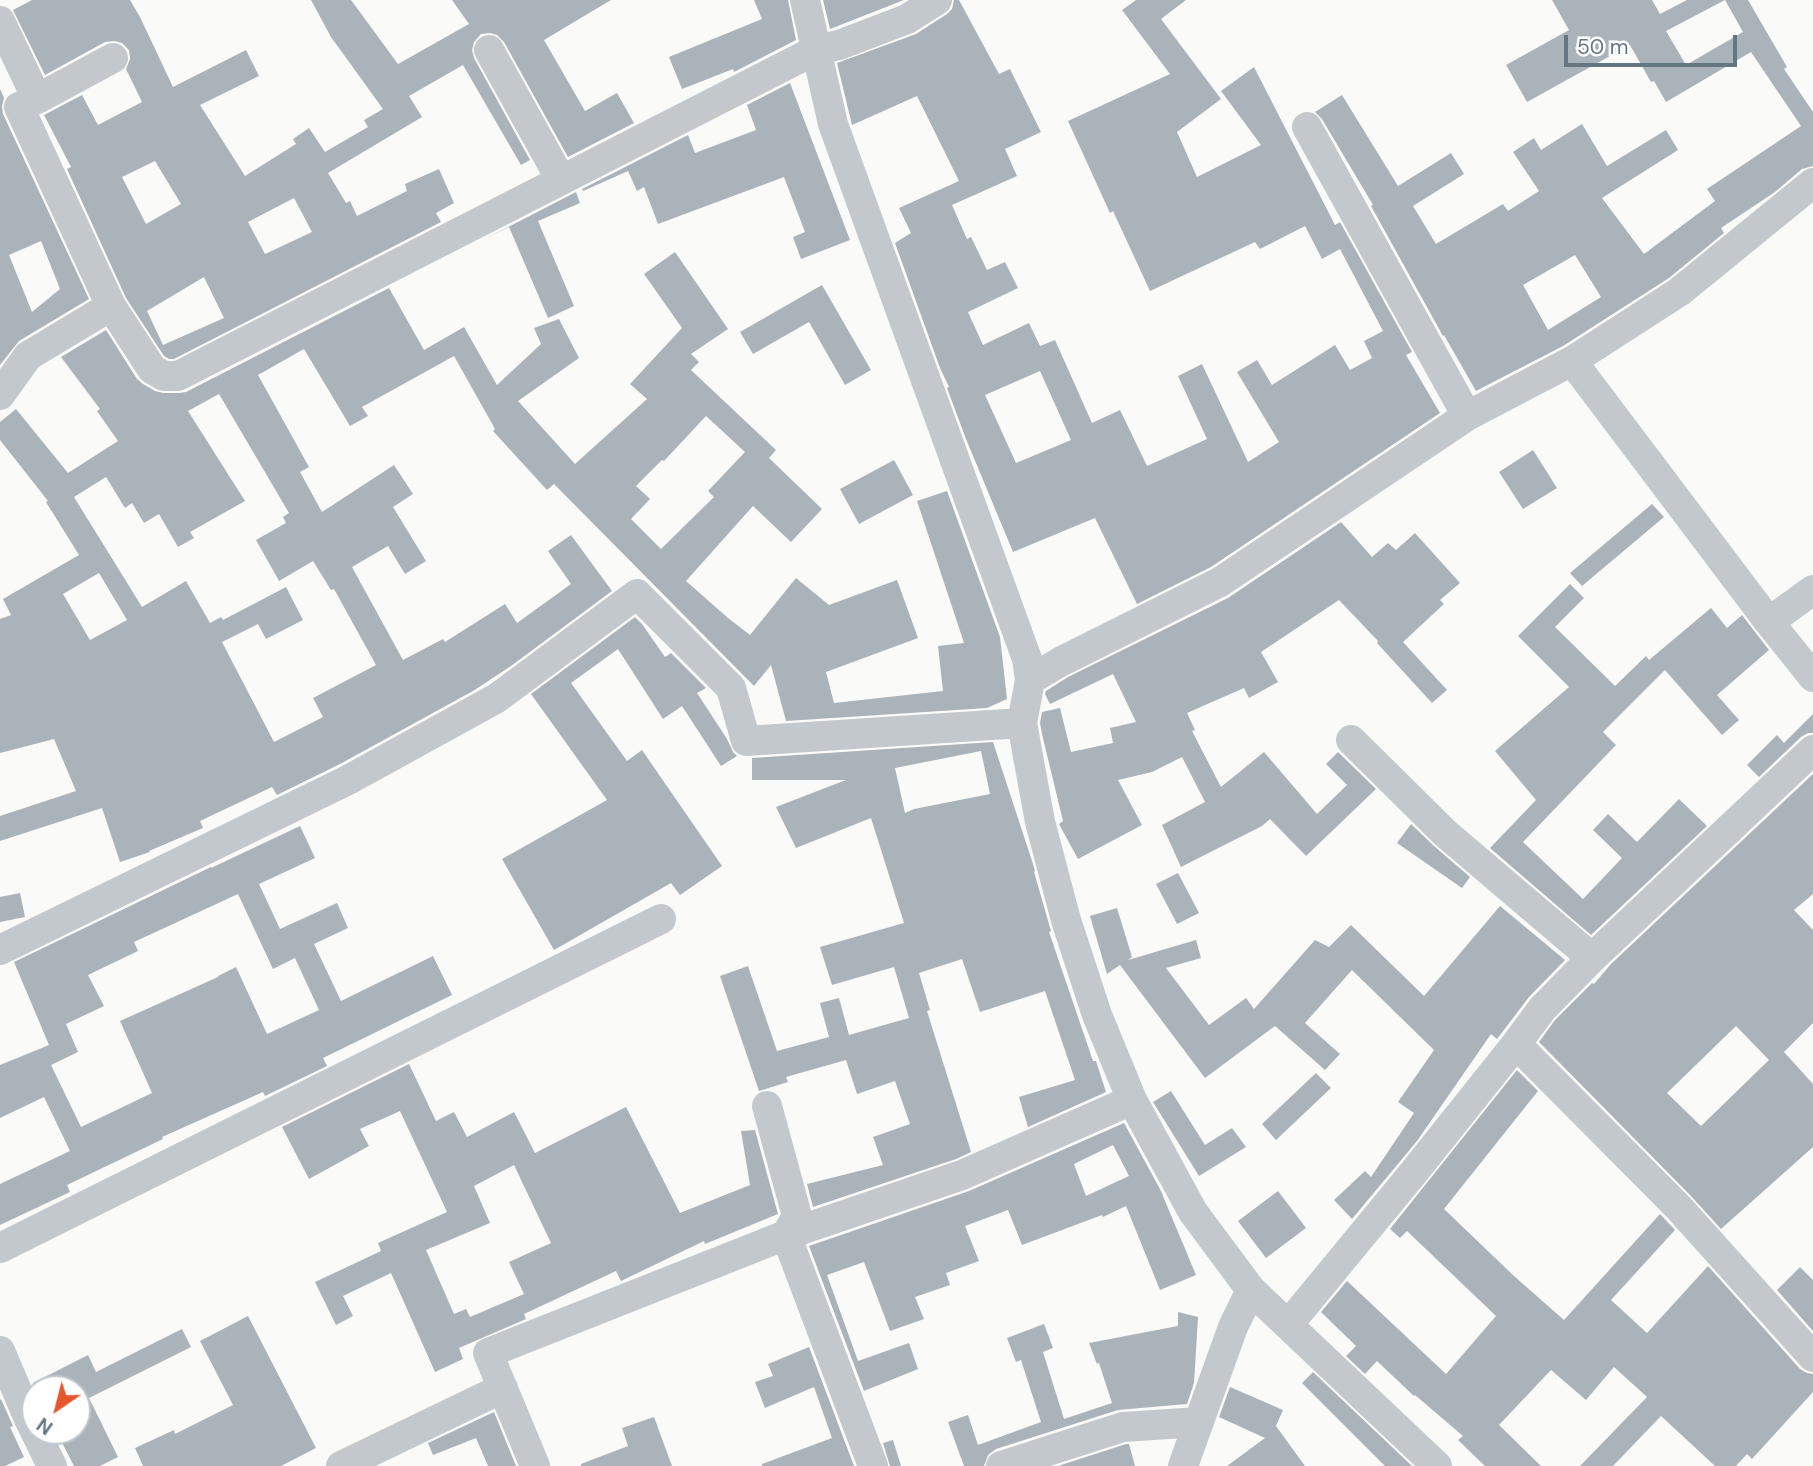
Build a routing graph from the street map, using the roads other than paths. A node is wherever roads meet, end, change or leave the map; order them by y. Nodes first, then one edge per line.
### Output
1 (805, 0) edge
2 (937, 0) edge
3 (0, 21) edge
4 (489, 50) dead end
5 (816, 50) junction
6 (113, 58) dead end
7 (37, 99) junction
8 (1307, 127) dead end
9 (561, 180) junction
10 (1813, 183) edge
11 (111, 306) junction
12 (1572, 361) junction
13 (0, 395) edge
14 (1467, 416) junction
15 (1813, 590) edge
16 (1769, 622) junction
17 (1813, 677) edge
18 (1030, 680) junction
19 (1022, 723) junction
20 (1350, 740) dead end
21 (1813, 750) edge
22 (661, 919) dead end
23 (0, 950) edge
24 (1592, 958) junction
25 (1516, 1044) junction
26 (1132, 1100) junction
27 (766, 1106) dead end
28 (786, 1235) junction
29 (0, 1248) edge
30 (1251, 1290) junction
31 (1288, 1325) junction
32 (0, 1351) edge
33 (1813, 1357) edge
34 (503, 1388) junction
35 (1199, 1422) junction
36 (52, 1466) edge
37 (341, 1466) edge
38 (535, 1466) edge
39 (873, 1466) edge
40 (1001, 1466) edge
41 (1183, 1466) edge
42 (1437, 1466) edge

1 - 5 street
2 - 5 street
3 - 7 street
4 - 9 street
5 - 9 street
5 - 18 street
6 - 7 street
7 - 11 street
8 - 14 street
9 - 11 street
10 - 12 street
11 - 13 street
12 - 14 street
12 - 16 street
14 - 18 street
15 - 16 street
16 - 17 street
18 - 19 street
19 - 23 street
19 - 26 street
20 - 24 street
21 - 24 street
22 - 29 street
24 - 25 street
25 - 31 street
25 - 33 street
26 - 28 street
26 - 30 street
27 - 28 street
28 - 34 street
28 - 39 street
30 - 31 street
30 - 35 street
31 - 42 street
32 - 36 street
34 - 37 street
34 - 38 street
35 - 40 street
35 - 41 street

